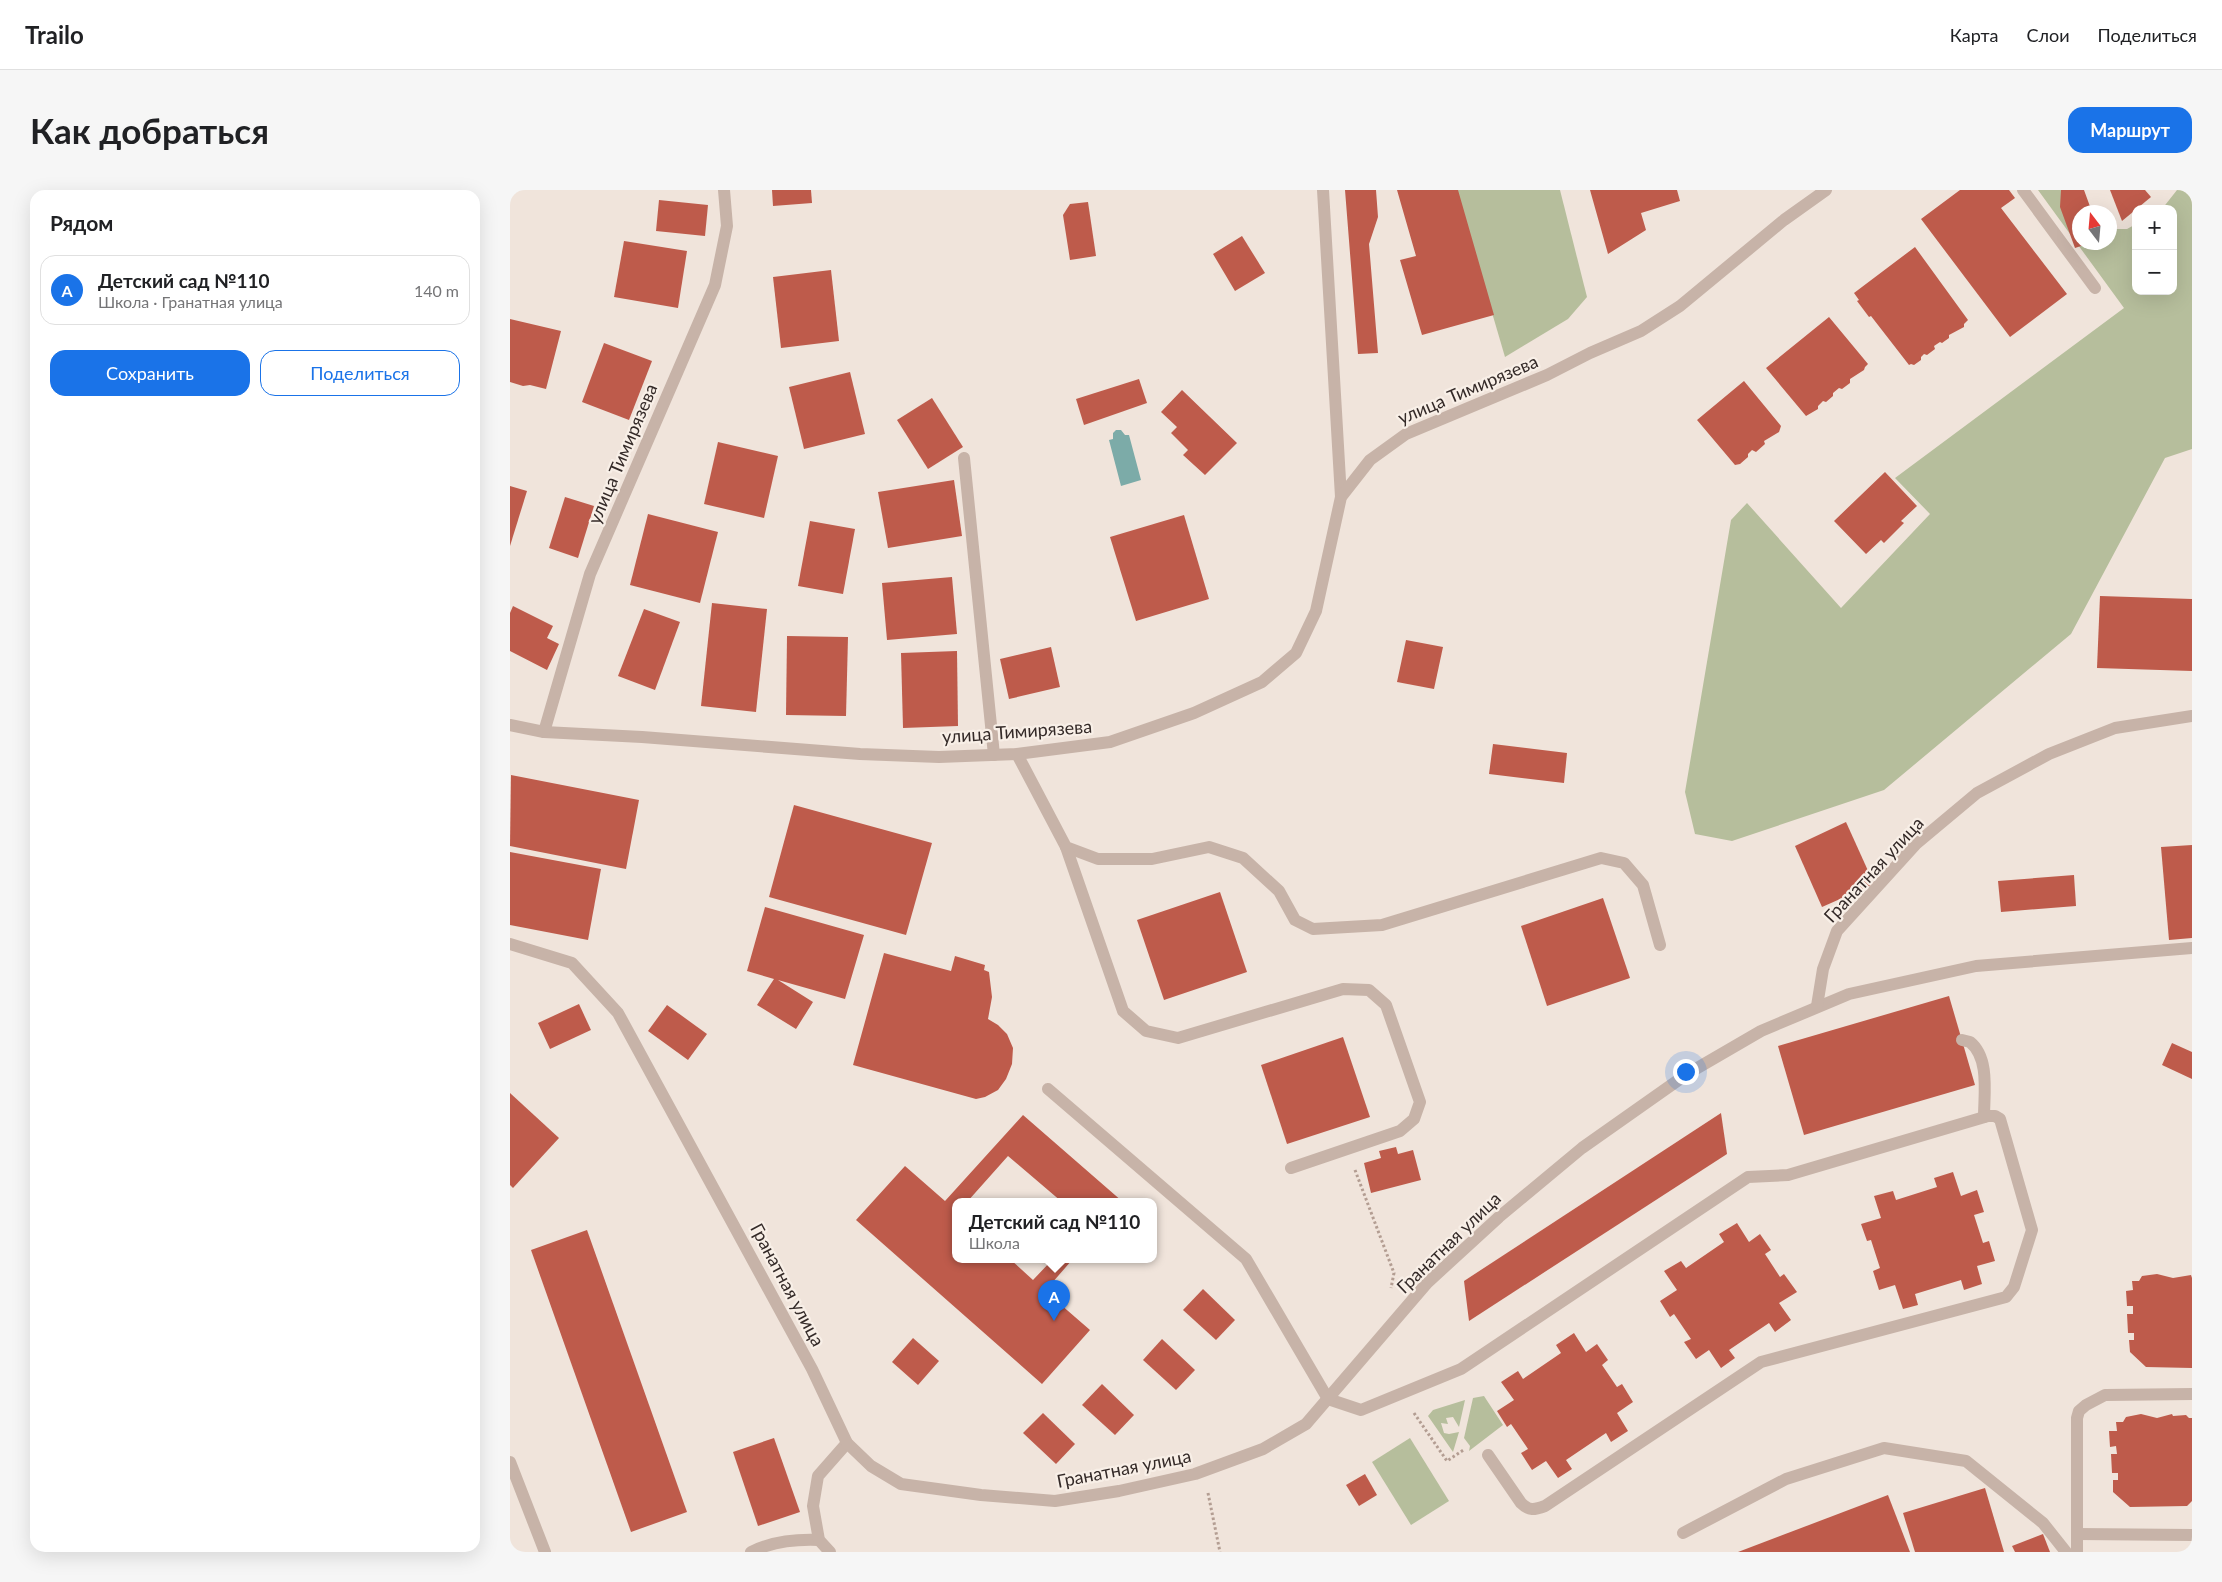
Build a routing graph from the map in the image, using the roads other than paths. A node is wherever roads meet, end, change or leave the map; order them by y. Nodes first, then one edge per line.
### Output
1 (724, 190) edge
2 (1324, 190) edge
3 (1826, 190) edge
4 (2023, 190) edge
5 (2095, 288) dead end
6 (964, 458) dead end
7 (1341, 497) junction
8 (2192, 716) edge
9 (510, 725) edge
10 (544, 732) junction
11 (994, 754) junction
12 (1017, 754) junction
13 (1066, 848) junction
14 (510, 944) edge
15 (1660, 945) dead end
16 (2192, 948) edge
17 (1818, 1006) junction
18 (1962, 1040) dead end
19 (1048, 1090) dead end
20 (1984, 1117) junction
21 (1291, 1168) dead end
22 (2192, 1394) edge
23 (1328, 1399) junction
24 (848, 1443) junction
25 (1488, 1455) road end
26 (510, 1462) edge
27 (1683, 1533) dead end
28 (2077, 1534) junction
29 (2192, 1535) edge
30 (819, 1540) junction
31 (544, 1552) edge
32 (751, 1552) edge
33 (830, 1552) edge
34 (2066, 1552) edge
35 (2077, 1552) edge

1 - 10 street, улица Тимирязева
2 - 7 street
3 - 7 street, улица Тимирязева
4 - 5 street
6 - 11 street
7 - 12 street, улица Тимирязева
8 - 17 street, Гранатная улица
9 - 10 street, улица Тимирязева
10 - 11 street, улица Тимирязева
11 - 12 street, улица Тимирязева
12 - 13 street
13 - 15 street
13 - 21 street
14 - 24 street, Гранатная улица
16 - 17 street, Гранатная улица
17 - 23 street, Гранатная улица
18 - 20 street
19 - 23 street
20 - 23 street
20 - 25 street
22 - 28 street
23 - 24 street, Гранатная улица
24 - 30 street
26 - 31 street
27 - 34 street
28 - 29 street
28 - 35 street
30 - 32 street
30 - 33 street

